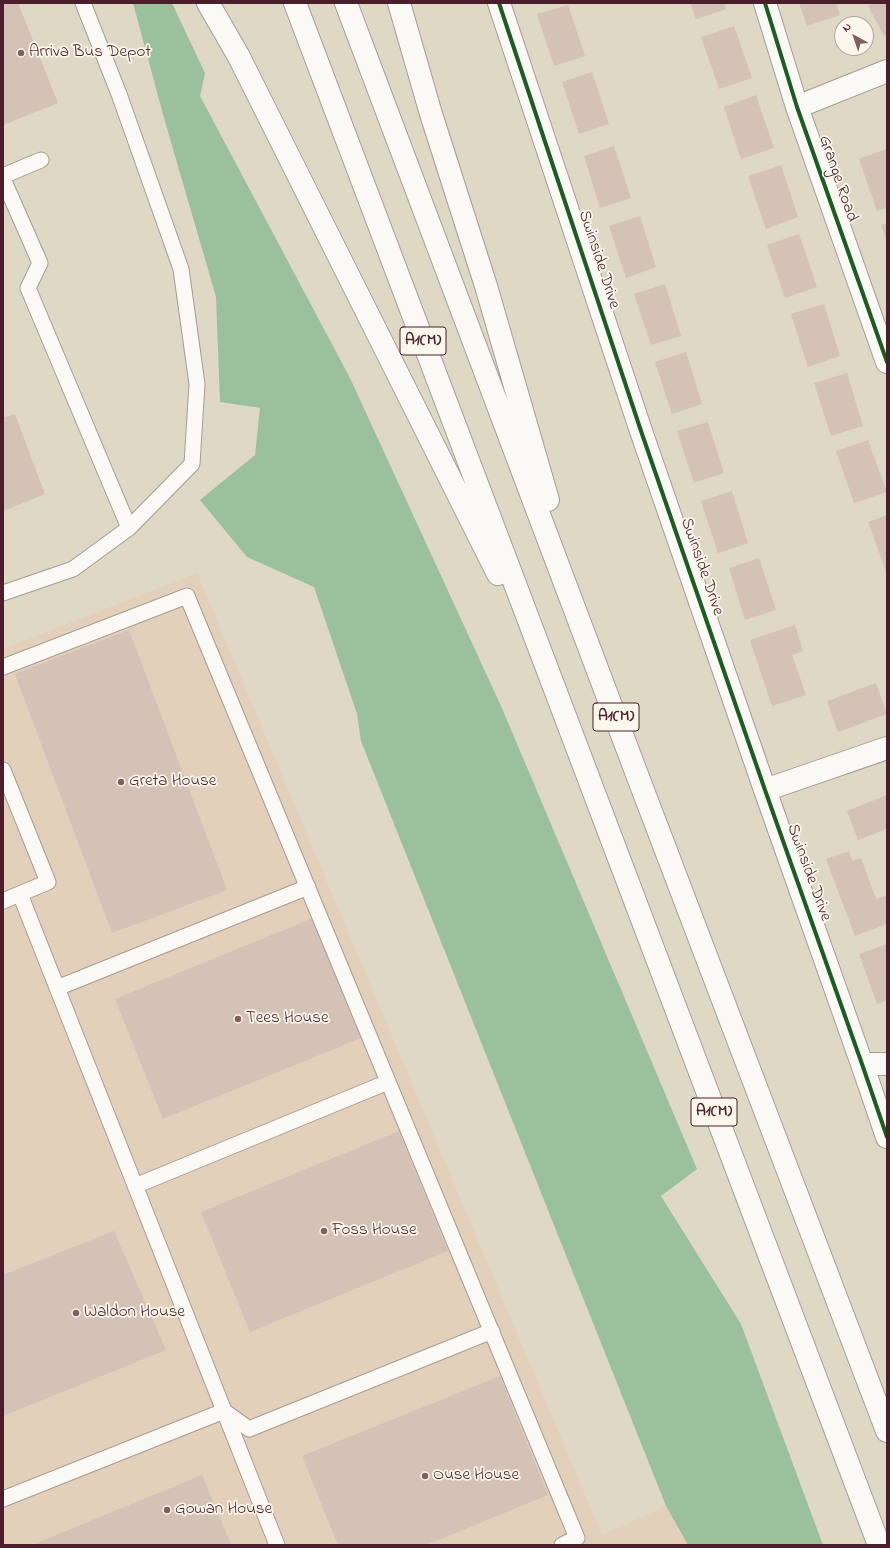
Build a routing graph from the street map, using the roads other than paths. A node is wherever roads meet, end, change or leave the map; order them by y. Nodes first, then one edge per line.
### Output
1 (83, 3) edge
2 (208, 3) edge
3 (295, 3) edge
4 (346, 3) edge
5 (399, 3) edge
6 (499, 3) edge
7 (765, 3) edge
8 (887, 71) edge
9 (798, 107) junction
10 (41, 160) dead end
11 (3, 176) edge
12 (3, 179) edge
13 (887, 362) edge
14 (129, 528) junction
15 (3, 593) edge
16 (595, 661) junction
17 (3, 667) edge
18 (550, 678) junction
19 (887, 748) edge
20 (3, 770) edge
21 (765, 790) junction
22 (308, 887) junction
23 (20, 894) junction
24 (3, 901) edge
25 (57, 988) junction
26 (862, 1064) junction
27 (887, 1064) edge
28 (388, 1082) junction
29 (887, 1137) edge
30 (135, 1186) junction
31 (492, 1331) junction
32 (224, 1412) junction
33 (887, 1431) edge
34 (3, 1498) edge
35 (277, 1545) edge
36 (562, 1545) edge
37 (879, 1545) edge

1 - 14 lane
2 - 18 main road
3 - 18 main road, A1(M)
4 - 16 main road, A1(M)
5 - 16 main road
6 - 21 main road, Swinside Drive
7 - 9 main road, Grange Road
8 - 9 main road
9 - 13 main road, Grange Road
10 - 11 lane
12 - 14 lane
14 - 15 lane
16 - 33 main road, A1(M)
17 - 22 lane
18 - 37 main road, A1(M)
19 - 21 main road
20 - 23 lane
21 - 26 main road, Swinside Drive
22 - 25 lane
22 - 28 lane
23 - 24 lane
23 - 25 lane
25 - 30 lane
26 - 27 main road
26 - 29 main road, Swinside Drive
28 - 30 lane
28 - 31 lane
30 - 32 lane
31 - 32 lane
31 - 36 lane
32 - 34 lane
32 - 35 lane

